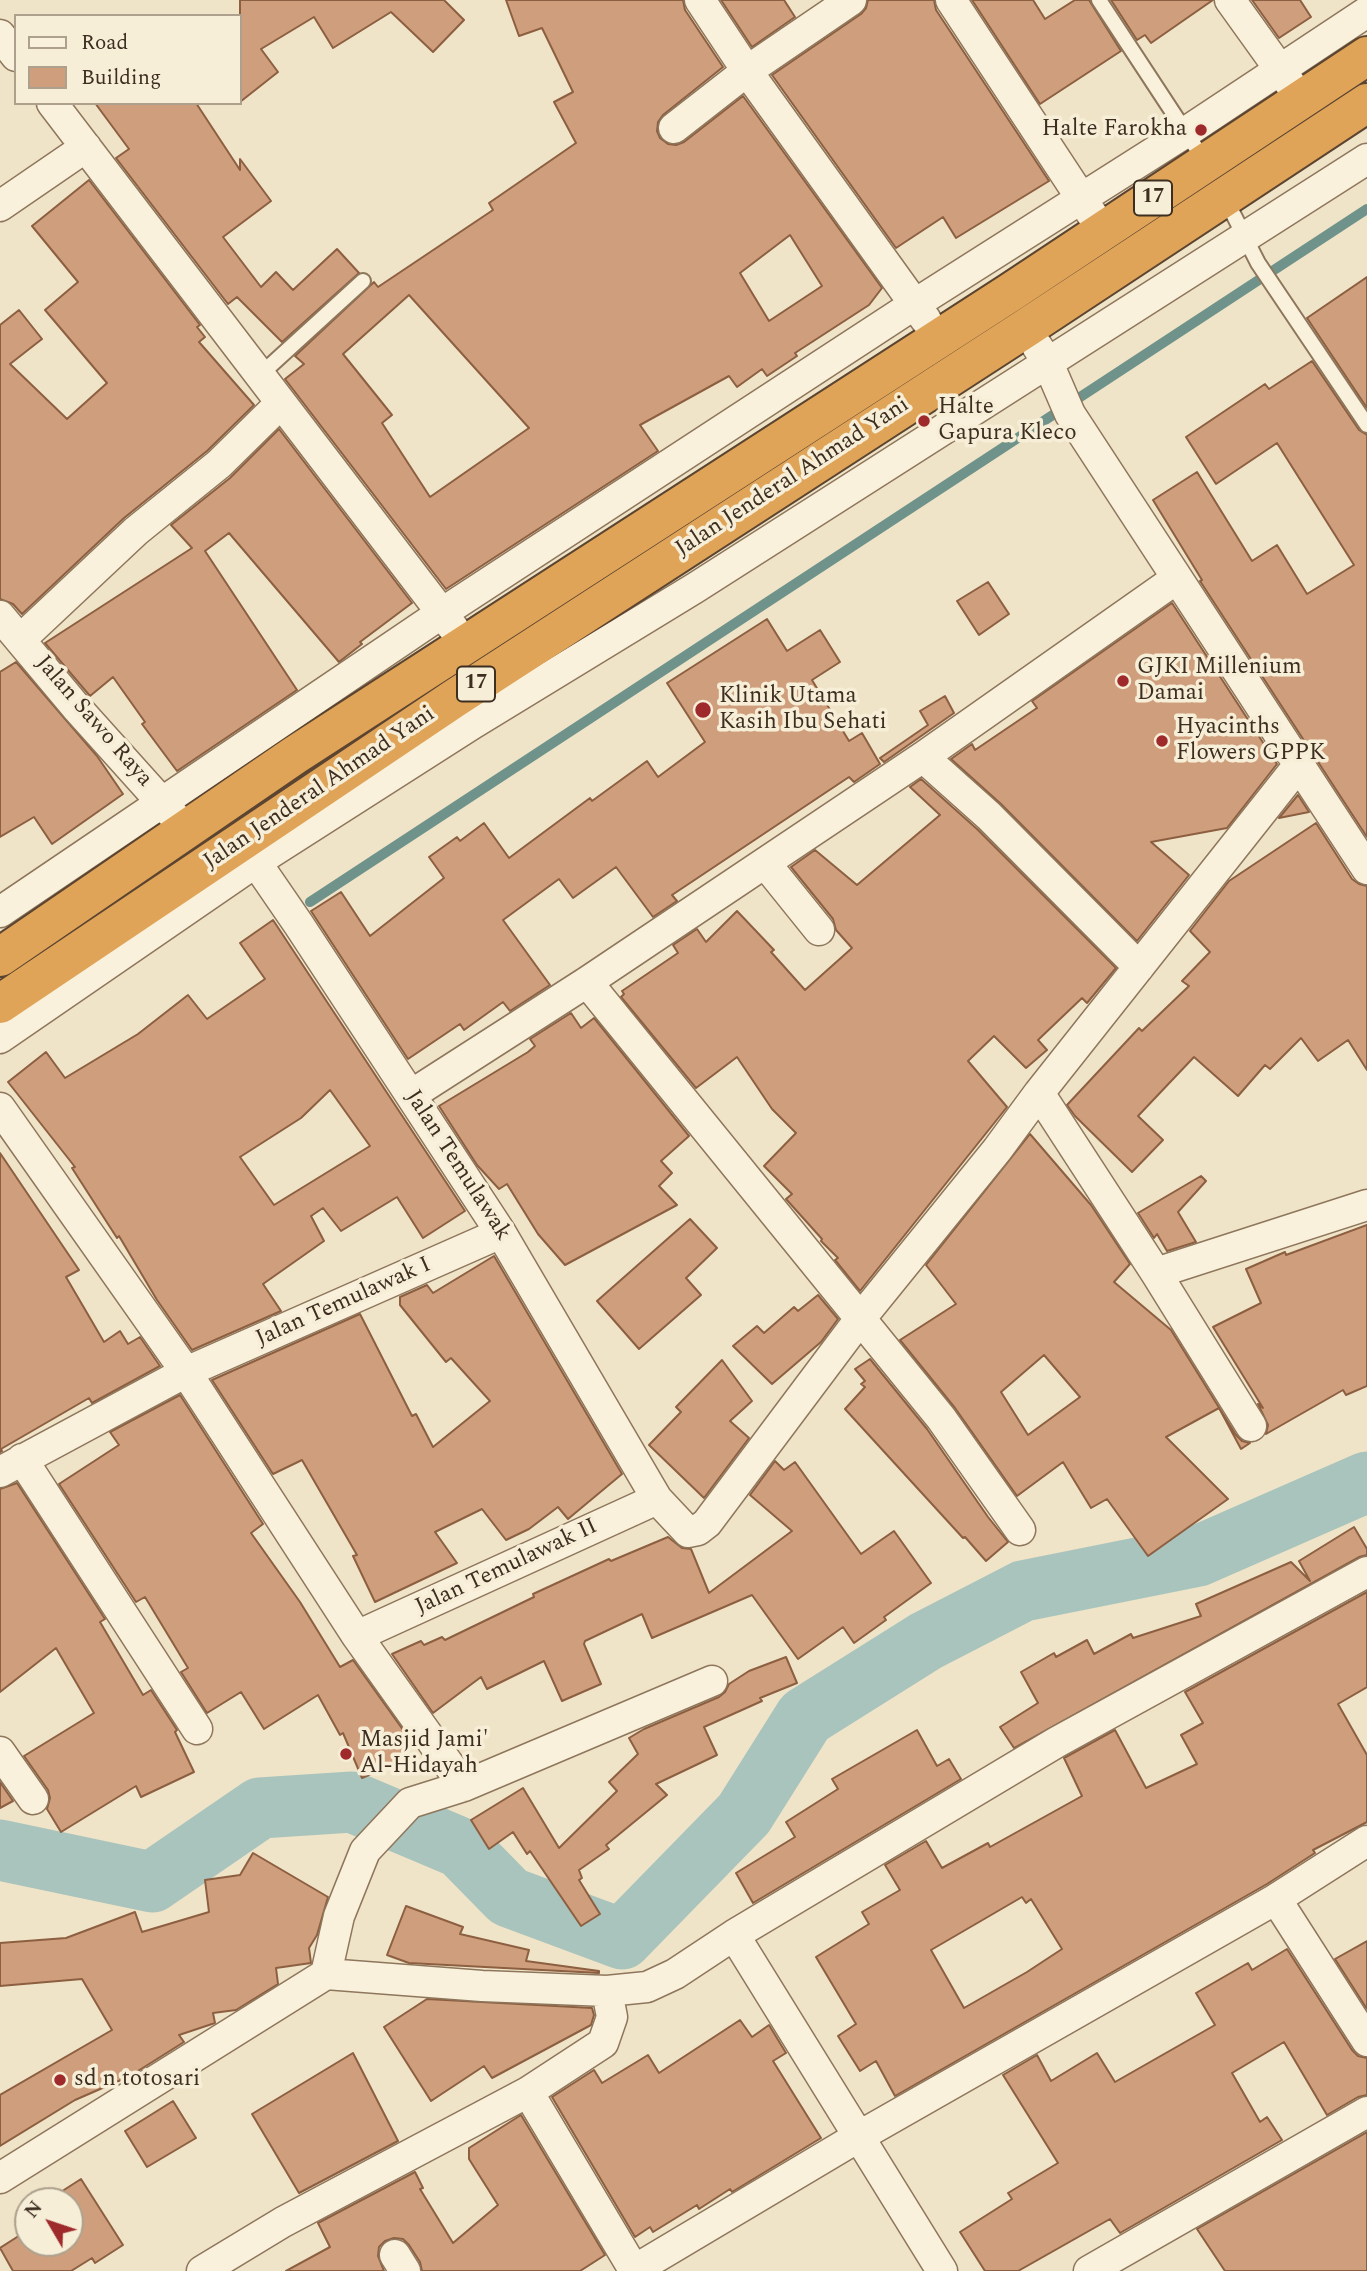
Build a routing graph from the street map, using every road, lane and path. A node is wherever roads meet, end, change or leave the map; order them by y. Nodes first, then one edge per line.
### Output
1 (700, 0) edge
2 (851, 0) edge
3 (951, 0) edge
4 (1099, 0) edge
5 (1230, 0) edge
6 (1367, 12) edge
7 (0, 35) edge
8 (14, 53) edge
9 (1367, 55) edge
10 (747, 71) junction
11 (1290, 83) junction
12 (1367, 103) edge
13 (54, 105) edge
14 (674, 128) dead end
15 (86, 147) junction
16 (1367, 159) edge
17 (1205, 164) junction
18 (1082, 199) junction
19 (0, 206) edge
20 (1103, 231) junction
21 (1244, 236) junction
22 (363, 281) dead end
23 (915, 304) junction
24 (1026, 328) junction
25 (938, 340) junction
26 (1050, 369) junction
27 (260, 375) junction
28 (281, 403) junction
29 (1367, 425) edge
30 (624, 494) junction
31 (738, 514) junction
32 (643, 528) junction
33 (761, 546) junction
34 (1176, 579) junction
35 (611, 596) junction
36 (442, 613) junction
37 (0, 616) edge
38 (633, 626) junction
39 (21, 639) junction
40 (465, 643) junction
41 (464, 711) junction
42 (923, 757) junction
43 (1298, 766) junction
44 (174, 815) junction
45 (249, 852) junction
46 (765, 863) junction
47 (1367, 869) edge
48 (94, 870) junction
49 (0, 912) edge
50 (819, 930) dead end
51 (103, 952) junction
52 (0, 957) edge
53 (1139, 967) junction
54 (587, 982) junction
55 (0, 1004) edge
56 (0, 1038) edge
57 (1039, 1093) junction
58 (411, 1094) junction
59 (2, 1110) edge
60 (1365, 1211) edge
61 (501, 1233) junction
62 (1156, 1273) junction
63 (860, 1319) junction
64 (186, 1372) junction
65 (1251, 1426) dead end
66 (11, 1465) edge
67 (657, 1499) junction
68 (1020, 1530) dead end
69 (1367, 1572) edge
70 (357, 1636) junction
71 (712, 1681) dead end
72 (197, 1729) dead end
73 (0, 1752) edge
74 (464, 1786) junction
75 (33, 1798) dead end
76 (1367, 1841) edge
77 (1276, 1899) junction
78 (734, 1936) junction
79 (326, 1974) junction
80 (607, 1991) junction
81 (1367, 2041) edge
82 (528, 2092) junction
83 (1367, 2112) edge
84 (858, 2137) junction
85 (0, 2178) edge
86 (202, 2271) edge
87 (634, 2271) edge
88 (942, 2271) edge
89 (1088, 2271) edge

1 - 10 street
2 - 10 street
3 - 18 street
4 - 17 lane
5 - 11 street
6 - 11 street
7 - 8 street
9 - 11 highway, 17
10 - 14 street
10 - 23 street
11 - 17 highway, 17
12 - 17 highway, 17
13 - 15 street
15 - 19 street
15 - 27 street
16 - 21 street
17 - 18 street
17 - 20 highway, 17
17 - 21 lane
17 - 24 highway, 17
18 - 20 street
18 - 23 street
20 - 25 highway, 17
21 - 26 street
21 - 29 lane
22 - 27 lane
23 - 25 street
23 - 30 street
24 - 26 street
24 - 31 highway, Jalan Jenderal Ahmad Yani / 17
25 - 32 highway, Jalan Jenderal Ahmad Yani / 17
26 - 33 street
26 - 34 street
27 - 28 street
28 - 36 street
28 - 39 street
30 - 32 street
30 - 36 street
31 - 33 street
31 - 35 highway, Jalan Jenderal Ahmad Yani / 17
32 - 40 highway, Jalan Jenderal Ahmad Yani / 17
33 - 38 street
34 - 42 street
34 - 43 street
35 - 38 street
35 - 41 highway, Jalan Jenderal Ahmad Yani / 17
36 - 40 street
36 - 44 street
37 - 39 street, Jalan Sawo Raya
38 - 41 street
39 - 44 street, Jalan Sawo Raya
40 - 44 highway, Jalan Jenderal Ahmad Yani / 17
41 - 45 highway, Jalan Jenderal Ahmad Yani / 17
42 - 46 street
42 - 53 street
43 - 47 street
43 - 53 street
44 - 48 highway, Jalan Jenderal Ahmad Yani / 17
45 - 51 highway, Jalan Jenderal Ahmad Yani / 17
45 - 58 street, Jalan Temulawak
46 - 50 street
46 - 54 street
48 - 49 street
48 - 52 highway, Jalan Jenderal Ahmad Yani / 17
51 - 55 highway, Jalan Jenderal Ahmad Yani / 17
51 - 56 street
53 - 57 street
54 - 58 street
54 - 63 street
57 - 62 street
57 - 63 street
58 - 61 street, Jalan Temulawak
59 - 64 street
60 - 62 street
61 - 64 street, Jalan Temulawak I
61 - 67 street, Jalan Temulawak
62 - 65 street
63 - 67 street, Jalan Temulawak
63 - 68 street
64 - 66 street, Jalan Temulawak I
64 - 70 street
66 - 72 street
67 - 70 street, Jalan Temulawak II
69 - 78 street
70 - 74 street
71 - 74 street
73 - 75 street
74 - 79 street
76 - 77 street
77 - 81 street
77 - 84 street
78 - 80 street
78 - 84 street
79 - 80 street
79 - 85 street
80 - 82 street
82 - 86 street
82 - 87 street
83 - 89 street
84 - 87 street
84 - 88 street

